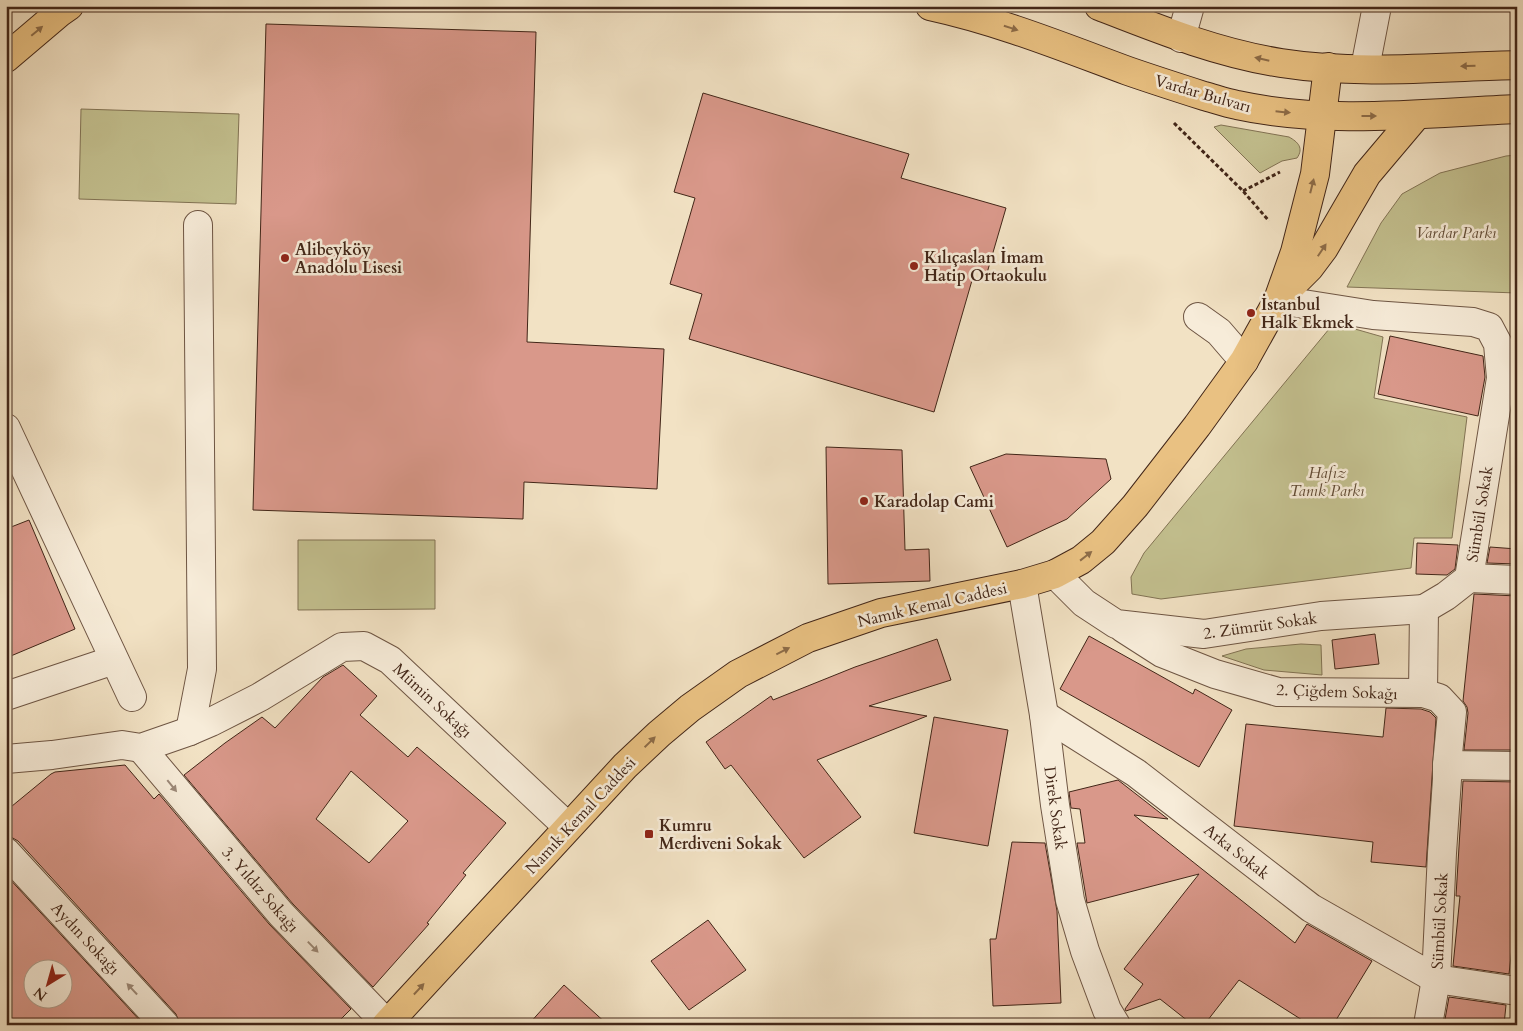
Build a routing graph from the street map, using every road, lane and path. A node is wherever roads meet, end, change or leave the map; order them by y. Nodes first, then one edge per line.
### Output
1 (69, 6) edge
2 (930, 6) edge
3 (1099, 6) edge
4 (1190, 6) edge
5 (1377, 6) edge
6 (1182, 38) junction
7 (6, 58) edge
8 (1517, 65) edge
9 (1328, 67) junction
10 (1365, 68) junction
11 (1517, 110) edge
12 (1322, 114) junction
13 (1416, 116) junction
14 (1167, 117) dead end
15 (198, 224) dead end
16 (1295, 252) junction
17 (1278, 300) junction
18 (1198, 317) dead end
19 (1244, 361) junction
20 (1509, 378) edge
21 (8, 437) edge
22 (1055, 574) junction
23 (1469, 578) junction
24 (1517, 580) edge
25 (1022, 584) junction
26 (1424, 609) junction
27 (1116, 624) junction
28 (114, 660) junction
29 (1423, 693) junction
30 (6, 696) edge
31 (132, 697) dead end
32 (1044, 715) junction
33 (190, 731) junction
34 (141, 748) junction
35 (6, 759) edge
36 (1446, 765) junction
37 (1517, 766) edge
38 (568, 827) junction
39 (6, 852) edge
40 (1436, 978) junction
41 (1517, 991) edge
42 (387, 1024) edge
43 (165, 1025) edge
44 (1116, 1025) edge
45 (1428, 1025) edge

7 -> 1 main road
2 -> 12 main road, Vardar Bulvarı
3 - 6 main road
4 - 6 street
5 - 10 street
9 -> 6 main road
8 -> 10 main road
9 - 10 main road
9 - 12 main road, Namık Kemal Caddesi
11 - 13 main road, Vardar Bulvarı
12 -> 13 main road, Vardar Bulvarı
16 -> 12 main road, Namık Kemal Caddesi
17 -> 13 main road
14 - 16 path
15 - 33 street
16 - 17 main road, Namık Kemal Caddesi
17 - 19 main road, Namık Kemal Caddesi
17 - 20 street, Sümbül Sokak
18 - 19 street
22 -> 19 main road, Namık Kemal Caddesi
20 - 23 street, Sümbül Sokak
21 - 28 street
22 - 25 main road, Namık Kemal Caddesi
22 - 27 street, 2. Zümrüt Sokak
23 - 24 street
23 - 26 street, Sümbül Sokak
25 - 32 street, Direk Sokak
38 -> 25 main road, Namık Kemal Caddesi
26 - 27 street, 2. Zümrüt Sokak
26 - 29 street
27 - 29 street, 2. Çiğdem Sokağı
28 - 30 street
28 - 31 street
29 - 36 street, Sümbül Sokak
32 - 40 street, Arka Sokak
32 - 44 street, Direk Sokak
33 - 34 street, Mümin Sokağı
33 - 38 street, Mümin Sokağı
34 - 35 street
34 -> 42 street, 3. Yıldız Sokağı
36 - 37 street
36 - 40 street, Sümbül Sokak
42 -> 38 main road, Namık Kemal Caddesi
43 -> 39 street, Aydın Sokağı
40 - 41 street
40 - 45 street, Sümbül Sokak

